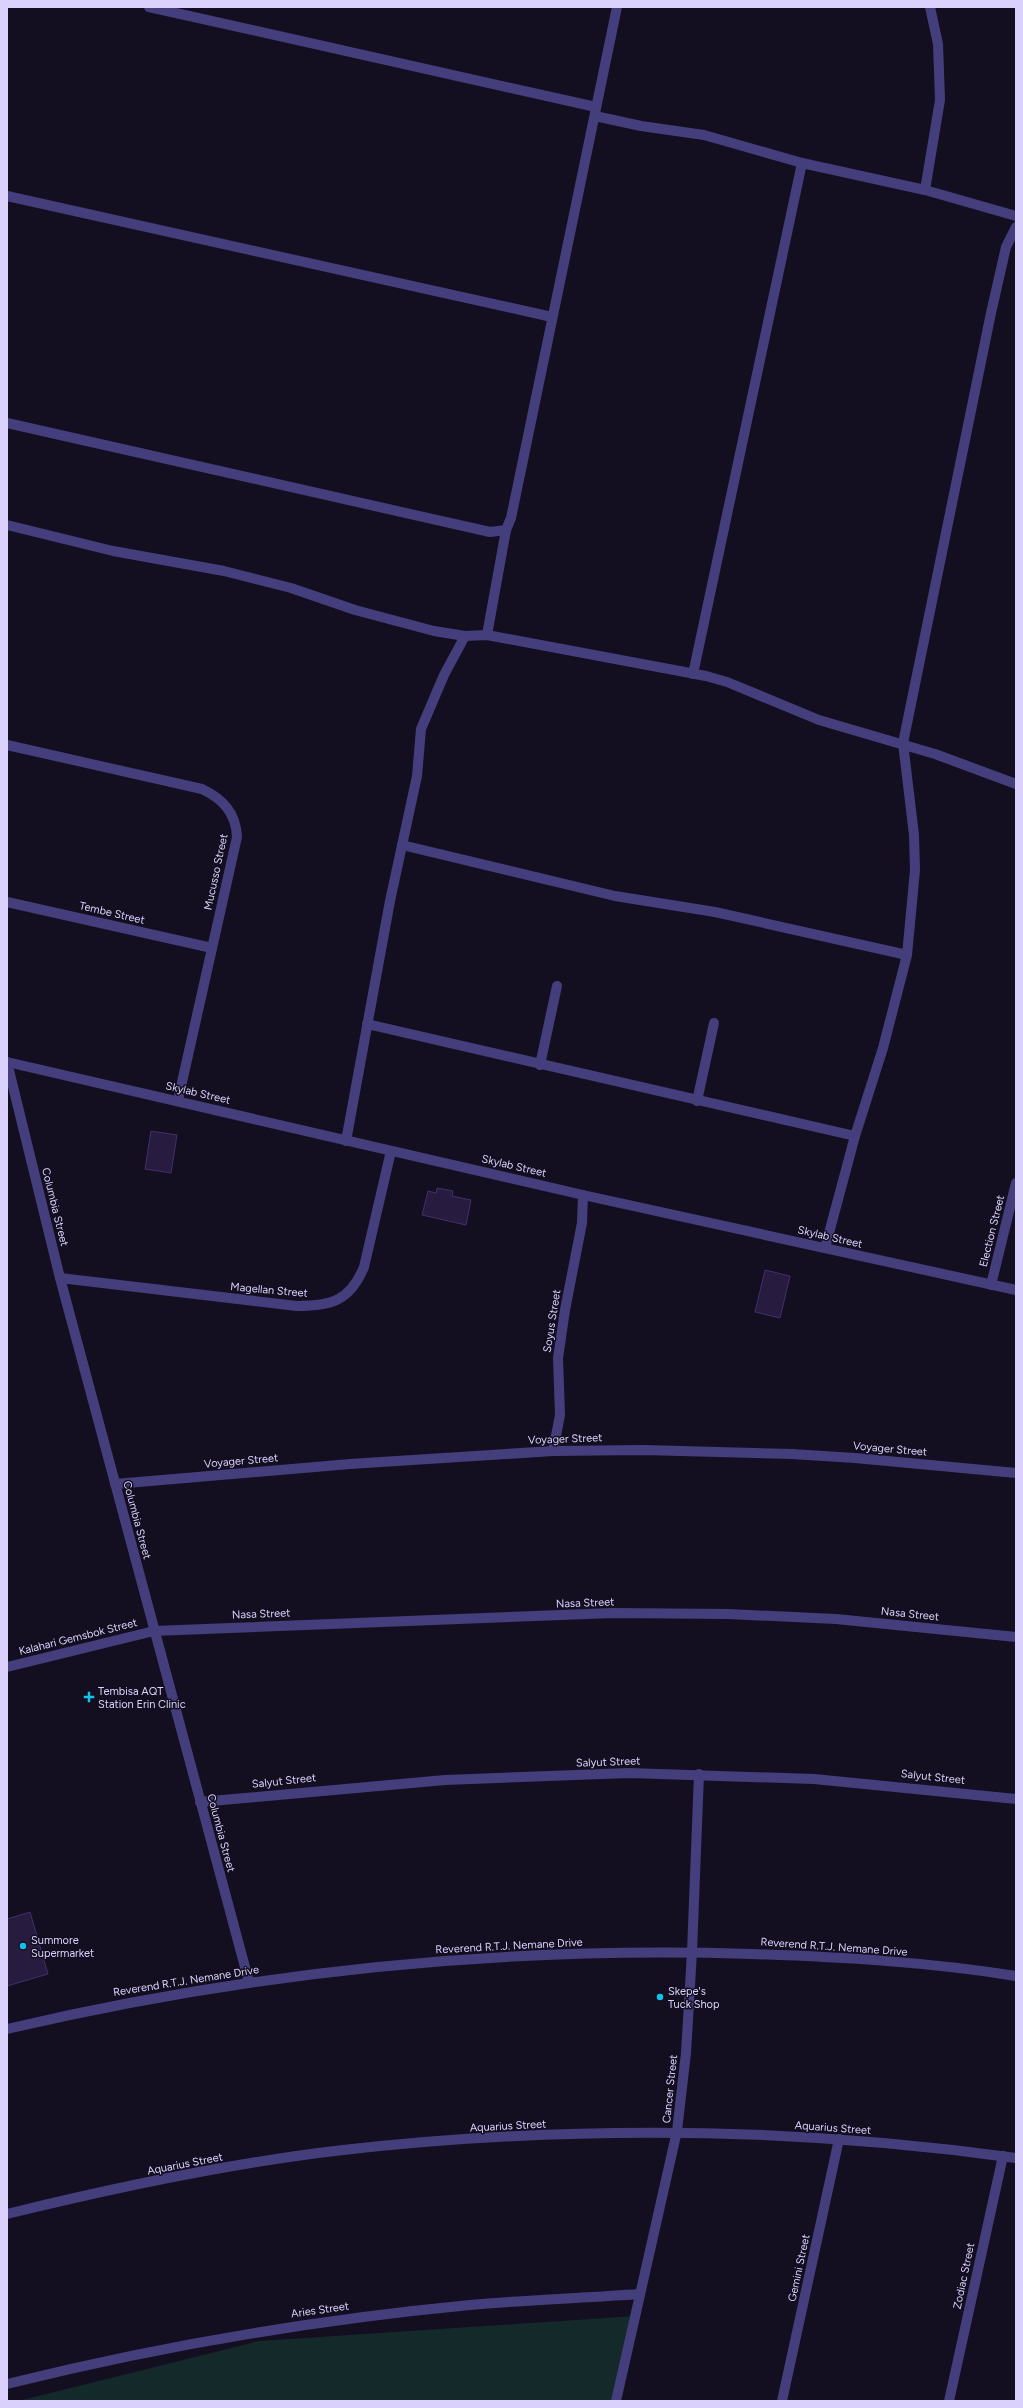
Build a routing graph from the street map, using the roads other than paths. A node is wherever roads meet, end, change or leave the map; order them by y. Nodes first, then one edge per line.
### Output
1 (149, 7) edge
2 (615, 7) edge
3 (930, 7) edge
4 (596, 112) junction
5 (802, 163) junction
6 (925, 190) junction
7 (7, 196) edge
8 (1016, 216) edge
9 (1016, 227) edge
10 (552, 317) junction
11 (7, 424) edge
12 (7, 525) edge
13 (506, 530) junction
14 (487, 635) junction
15 (465, 636) junction
16 (693, 674) junction
17 (903, 743) junction
18 (7, 745) edge
19 (1016, 784) edge
20 (402, 845) junction
21 (7, 902) edge
22 (212, 948) junction
23 (907, 955) junction
24 (557, 986) dead end
25 (714, 1022) dead end
26 (367, 1024) junction
27 (7, 1062) edge
28 (540, 1065) junction
29 (178, 1100) junction
30 (697, 1101) junction
31 (855, 1136) junction
32 (346, 1141) junction
33 (391, 1150) junction
34 (1016, 1183) edge
35 (583, 1195) junction
36 (825, 1248) junction
37 (60, 1278) junction
38 (991, 1285) junction
39 (1016, 1290) edge
40 (553, 1451) junction
41 (1016, 1473) edge
42 (115, 1484) junction
43 (154, 1631) junction
44 (1016, 1637) edge
45 (7, 1667) edge
46 (699, 1774) junction
47 (1016, 1799) edge
48 (200, 1802) junction
49 (692, 1952) junction
50 (1016, 1976) edge
51 (249, 1982) junction
52 (7, 2029) edge
53 (677, 2131) junction
54 (839, 2139) junction
55 (1003, 2156) junction
56 (1016, 2158) edge
57 (7, 2214) edge
58 (640, 2294) junction
59 (7, 2384) edge
60 (616, 2401) edge
61 (782, 2401) edge
62 (949, 2401) edge

1 - 4 street
2 - 4 street
3 - 6 street
4 - 5 street
4 - 10 street
5 - 6 street
5 - 16 street
6 - 8 street
7 - 10 street
9 - 17 street
10 - 13 street
11 - 13 street
12 - 15 street
13 - 14 street
14 - 15 street
14 - 16 street
15 - 20 street
16 - 17 street
17 - 19 street
17 - 23 street
18 - 22 street, Mucusso Street
20 - 23 street
20 - 26 street
21 - 22 street, Tembe Street
22 - 29 street, Mucusso Street
23 - 31 street
24 - 28 street
25 - 30 street
26 - 28 street
26 - 32 street
27 - 29 street, Skylab Street
27 - 37 street, Columbia Street
28 - 30 street
29 - 32 street, Skylab Street
30 - 31 street
31 - 36 street
32 - 33 street, Skylab Street
33 - 35 street, Skylab Street
33 - 37 street, Magellan Street
34 - 38 street, Election Street
35 - 36 street, Skylab Street
35 - 40 street, Soyus Street
36 - 38 street, Skylab Street
37 - 42 street, Columbia Street
38 - 39 street, Skylab Street
40 - 41 street, Voyager Street
40 - 42 street, Voyager Street
42 - 43 street, Columbia Street
43 - 44 street, Nasa Street
43 - 45 street, Kalahari Gemsbok Street
43 - 48 street, Columbia Street
46 - 47 street, Salyut Street
46 - 48 street, Salyut Street
46 - 49 street, Cancer Street
48 - 51 street, Columbia Street
49 - 50 street, Reverend R.T.J. Nemane Drive
49 - 51 street, Reverend R.T.J. Nemane Drive
49 - 53 street, Cancer Street
51 - 52 street, Reverend R.T.J. Nemane Drive
53 - 54 street, Aquarius Street
53 - 57 street, Aquarius Street
53 - 58 street, Cancer Street
54 - 55 street, Aquarius Street
54 - 61 street, Gemini Street
55 - 56 street, Aquarius Street
55 - 62 street, Zodiac Street
58 - 59 street, Aries Street
58 - 60 street, Cancer Street

